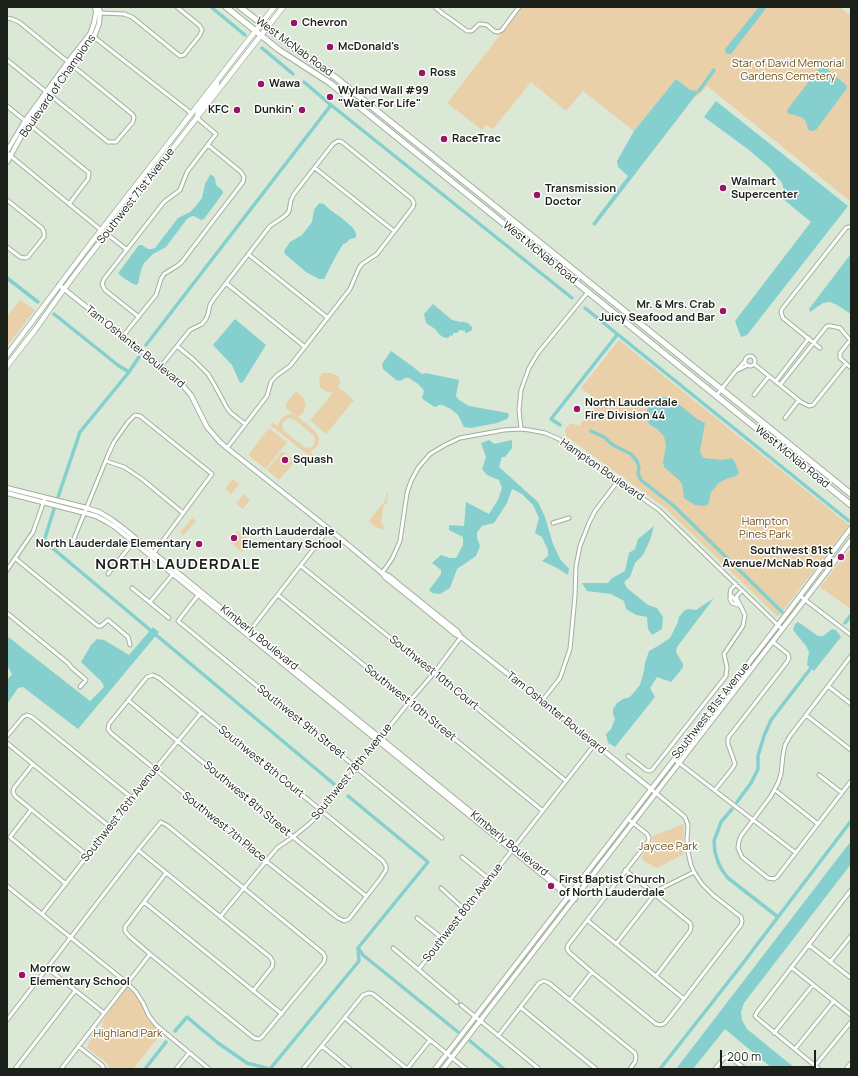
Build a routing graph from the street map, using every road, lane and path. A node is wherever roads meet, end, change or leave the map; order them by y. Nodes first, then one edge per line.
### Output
1 (95, 7) edge
2 (100, 7) edge
3 (177, 7) edge
4 (226, 7) edge
5 (240, 7) edge
6 (274, 7) edge
7 (282, 7) edge
8 (435, 7) edge
9 (519, 7) edge
10 (98, 13) junction
11 (7, 18) edge
12 (262, 24) junction
13 (267, 28) junction
14 (256, 31) junction
15 (92, 35) junction
16 (261, 35) junction
17 (7, 60) edge
18 (70, 64) junction
19 (218, 79) junction
20 (48, 93) junction
21 (7, 106) edge
22 (191, 113) junction
23 (197, 118) junction
24 (26, 122) junction
25 (208, 145) junction
26 (8, 153) edge
27 (7, 162) edge
28 (160, 166) junction
29 (315, 168) junction
30 (7, 200) edge
31 (69, 204) junction
32 (108, 221) junction
33 (851, 227) edge
34 (101, 230) junction
35 (394, 231) junction
36 (106, 234) junction
37 (98, 245) junction
38 (7, 247) edge
39 (126, 249) junction
40 (248, 254) junction
41 (226, 283) junction
42 (59, 285) junction
43 (64, 289) junction
44 (588, 292) junction
45 (139, 317) junction
46 (328, 318) junction
47 (637, 331) junction
48 (123, 336) junction
49 (809, 338) junction
50 (851, 339) edge
51 (814, 342) junction
52 (177, 346) junction
53 (305, 347) junction
54 (670, 348) junction
55 (820, 348) dead end
56 (7, 356) edge
57 (745, 361) junction
58 (754, 364) junction
59 (846, 364) junction
60 (748, 365) junction
61 (7, 366) edge
62 (162, 366) junction
63 (851, 368) edge
64 (735, 372) junction
65 (769, 376) junction
66 (776, 381) junction
67 (780, 385) junction
68 (721, 389) junction
69 (754, 395) dead end
70 (716, 396) junction
71 (799, 400) junction
72 (785, 418) dead end
73 (245, 424) junction
74 (521, 428) junction
75 (227, 448) junction
76 (796, 450) junction
77 (791, 457) junction
78 (106, 461) junction
79 (618, 481) junction
80 (7, 488) edge
81 (7, 493) edge
82 (851, 494) edge
83 (45, 500) junction
84 (851, 505) edge
85 (86, 510) junction
86 (183, 513) junction
87 (569, 518) dead end
88 (553, 524) dead end
89 (851, 528) edge
90 (329, 529) junction
91 (135, 540) junction
92 (851, 540) edge
93 (73, 541) dead end
94 (155, 552) junction
95 (152, 557) junction
96 (16, 559) junction
97 (301, 566) junction
98 (7, 570) edge
99 (382, 573) junction
100 (108, 574) dead end
101 (173, 574) junction
102 (736, 584) junction
103 (132, 588) dead end
104 (742, 590) junction
105 (200, 593) junction
106 (278, 595) junction
107 (800, 596) junction
108 (805, 600) junction
109 (150, 602) junction
110 (210, 604) junction
111 (740, 606) junction
112 (7, 613) edge
113 (232, 616) junction
114 (169, 618) dead end
115 (778, 625) junction
116 (782, 629) junction
117 (248, 633) junction
118 (851, 635) edge
119 (461, 637) junction
120 (773, 642) junction
121 (130, 645) dead end
122 (851, 656) edge
123 (434, 673) junction
124 (828, 686) junction
125 (80, 687) dead end
126 (128, 700) junction
127 (542, 701) junction
128 (409, 702) junction
129 (851, 704) edge
130 (201, 713) junction
131 (806, 715) junction
132 (7, 736) edge
133 (379, 740) junction
134 (178, 741) junction
135 (7, 743) edge
136 (595, 744) junction
137 (851, 750) edge
138 (628, 756) dead end
139 (674, 759) junction
140 (679, 763) junction
141 (33, 764) junction
142 (357, 768) junction
143 (155, 770) junction
144 (819, 775) dead end
145 (566, 781) junction
146 (851, 781) edge
147 (651, 790) junction
148 (715, 790) junction
149 (775, 790) junction
150 (842, 793) junction
151 (656, 794) junction
152 (132, 798) junction
153 (31, 810) junction
154 (543, 811) junction
155 (322, 812) junction
156 (628, 819) junction
157 (753, 820) junction
158 (633, 823) junction
159 (818, 824) junction
160 (110, 827) junction
161 (293, 837) junction
162 (442, 838) dead end
163 (513, 849) junction
164 (138, 850) junction
165 (796, 853) junction
166 (88, 856) junction
167 (462, 857) dead end
168 (266, 861) junction
169 (625, 870) junction
170 (694, 872) junction
171 (166, 873) junction
172 (489, 879) junction
173 (66, 884) junction
174 (7, 886) edge
175 (244, 888) junction
176 (440, 888) dead end
177 (851, 890) edge
178 (654, 894) junction
179 (569, 895) junction
180 (366, 896) junction
181 (575, 899) junction
182 (144, 902) junction
183 (465, 910) junction
184 (42, 914) junction
185 (220, 917) junction
186 (417, 918) dead end
187 (587, 920) junction
188 (851, 936) edge
189 (70, 938) junction
190 (443, 939) junction
191 (616, 944) junction
192 (809, 945) junction
193 (392, 948) dead end
194 (150, 954) junction
195 (830, 962) junction
196 (791, 967) junction
197 (47, 968) junction
198 (419, 969) junction
199 (592, 972) junction
200 (656, 976) junction
201 (851, 978) edge
202 (127, 983) junction
203 (813, 985) junction
204 (76, 991) junction
205 (253, 991) junction
206 (684, 999) junction
207 (570, 1000) junction
208 (834, 1001) junction
209 (457, 1002) dead end
210 (461, 1005) dead end
211 (520, 1007) junction
212 (104, 1013) junction
213 (282, 1014) junction
214 (851, 1015) edge
215 (476, 1017) junction
216 (345, 1018) junction
217 (7, 1020) edge
218 (480, 1021) junction
219 (851, 1022) edge
220 (774, 1032) junction
221 (498, 1036) junction
222 (430, 1040) junction
223 (78, 1046) junction
224 (322, 1046) junction
225 (795, 1049) junction
226 (189, 1053) junction
227 (447, 1054) junction
228 (452, 1057) junction
229 (851, 1063) edge
230 (815, 1066) junction
231 (15, 1069) edge
232 (60, 1069) edge
233 (104, 1069) edge
234 (176, 1069) edge
235 (209, 1069) edge
236 (303, 1069) edge
237 (350, 1069) edge
238 (407, 1069) edge
239 (435, 1069) edge
240 (443, 1069) edge
241 (466, 1069) edge
242 (539, 1069) edge
243 (596, 1069) edge
244 (630, 1069) edge
245 (715, 1069) edge
246 (745, 1069) edge
247 (819, 1069) edge
248 (846, 1069) edge

1 - 10 street, Boulevard of Champions
2 - 10 street, Boulevard of Champions
3 - 10 street
4 - 14 main road, West McNab Road
5 - 12 main road, West McNab Road
6 - 12 main road, Southwest 71st Avenue
7 - 13 main road, Southwest 71st Avenue
8 - 9 street
10 - 15 street, Boulevard of Champions
11 - 18 street
12 - 13 main road, West McNab Road
12 - 14 main road, Southwest 71st Avenue
13 - 16 main road, Southwest 71st Avenue
13 - 54 main road, West McNab Road
14 - 16 main road, West McNab Road
14 - 19 main road, Southwest 71st Avenue
15 - 18 street, Boulevard of Champions
15 - 22 street
16 - 23 main road, Southwest 71st Avenue
16 - 44 main road, West McNab Road
17 - 20 street
18 - 20 street, Boulevard of Champions
18 - 20 street
19 - 22 main road, Southwest 71st Avenue
19 - 23 main road
20 - 24 street, Boulevard of Champions
21 - 24 street
22 - 28 main road
22 - 32 main road, Southwest 71st Avenue
23 - 25 street
23 - 28 main road, Southwest 71st Avenue
24 - 26 street, Boulevard of Champions
24 - 31 street
25 - 39 street
25 - 45 street
26 - 27 street, Boulevard of Champions
26 - 31 street
28 - 36 main road, Southwest 71st Avenue
29 - 35 street
29 - 35 street
29 - 40 street
30 - 38 street
31 - 34 street
32 - 34 main road, Southwest 71st Avenue
32 - 36 main road
33 - 49 street
34 - 37 main road
34 - 42 main road, Southwest 71st Avenue
35 - 46 street
36 - 37 main road, Southwest 71st Avenue
36 - 39 street
37 - 43 main road, Southwest 71st Avenue
39 - 45 street
40 - 41 street
40 - 46 street
41 - 52 street
41 - 53 street
42 - 43 street, Tam Oshanter Boulevard
42 - 56 main road, Southwest 71st Avenue
43 - 48 street, Tam Oshanter Boulevard
43 - 61 main road, Southwest 71st Avenue
44 - 47 main road, West McNab Road
44 - 74 street
45 - 48 street
46 - 53 street
47 - 54 main road
47 - 70 main road, West McNab Road
48 - 62 street, Tam Oshanter Boulevard
49 - 51 street
49 - 66 street
50 - 51 street
50 - 59 street
51 - 55 street
51 - 67 street
52 - 62 street
52 - 73 street
53 - 73 street
54 - 68 main road, West McNab Road
57 - 58 street
57 - 60 street
57 - 64 street
58 - 60 street
58 - 65 street
59 - 63 street
59 - 71 street
60 - 64 street
62 - 75 street, Tam Oshanter Boulevard
64 - 68 street
65 - 66 street
65 - 69 street
66 - 67 street
67 - 71 street
68 - 70 street
68 - 76 main road, West McNab Road
70 - 77 main road, West McNab Road
71 - 72 street
73 - 75 street
74 - 79 street, Hampton Boulevard
74 - 99 street, Hampton Boulevard
75 - 90 street, Tam Oshanter Boulevard
76 - 77 main road
76 - 82 main road, West McNab Road
77 - 84 main road, West McNab Road
78 - 85 street
78 - 86 street
78 - 86 street
79 - 102 street, Hampton Boulevard
79 - 127 street
80 - 83 street, Kimberly Boulevard
81 - 83 street, Kimberly Boulevard
83 - 85 street, Kimberly Boulevard
83 - 96 street
85 - 91 street, Kimberly Boulevard
85 - 93 street
86 - 94 street
87 - 88 street
89 - 107 street, Southwest 81st Avenue
90 - 97 street
90 - 99 street, Tam Oshanter Boulevard
91 - 94 street, Kimberly Boulevard
91 - 95 street, Kimberly Boulevard
91 - 100 street
92 - 108 street, Southwest 81st Avenue
94 - 95 street
94 - 105 street, Kimberly Boulevard
95 - 101 street, Kimberly Boulevard
96 - 98 street
96 - 121 street
97 - 106 street
97 - 123 street, Southwest 10th Court
99 - 119 street, Tam Oshanter Boulevard
101 - 105 street, Kimberly Boulevard
101 - 109 street
102 - 104 street, Hampton Boulevard
102 - 111 street
103 - 109 street
104 - 111 street
104 - 115 street, Hampton Boulevard
105 - 110 street, Kimberly Boulevard
105 - 113 street, Kimberly Boulevard
105 - 142 street, Southwest 9th Street
106 - 117 street
106 - 128 street, Southwest 10th Street
107 - 108 street
107 - 115 street, Southwest 81st Avenue
108 - 116 street, Southwest 81st Avenue
108 - 118 street
109 - 114 street
110 - 113 street
110 - 117 street, Kimberly Boulevard
111 - 138 street
112 - 125 street
113 - 117 street, Kimberly Boulevard
115 - 116 street, Hampton Boulevard
115 - 139 street, Southwest 81st Avenue
116 - 120 street, Southwest 81st Avenue
117 - 133 street, Kimberly Boulevard
119 - 123 street, Southwest 78th Avenue
119 - 127 street, Tam Oshanter Boulevard
120 - 140 street, Southwest 81st Avenue
120 - 148 street
122 - 124 street
123 - 128 street, Southwest 78th Avenue
123 - 145 street, Southwest 10th Court
124 - 129 street
124 - 131 street
126 - 130 street, Southwest 8th Court
126 - 134 street, Southwest 8th Street
126 - 143 street, Southwest 7th Place
127 - 136 street, Tam Oshanter Boulevard
128 - 133 street, Southwest 78th Avenue
128 - 154 street, Southwest 10th Street
130 - 134 street, Southwest 76th Avenue
130 - 155 street, Southwest 8th Court
131 - 137 street
131 - 149 street
132 - 152 street
133 - 142 street, Southwest 78th Avenue
133 - 163 street, Kimberly Boulevard
134 - 143 street, Southwest 76th Avenue
134 - 161 street, Southwest 8th Street
135 - 141 street
136 - 145 street, Southwest 80th Avenue
136 - 147 street, Tam Oshanter Boulevard
139 - 140 street
139 - 147 street, Southwest 81st Avenue
140 - 148 street
140 - 151 street, Southwest 81st Avenue
141 - 153 street
141 - 160 street
142 - 155 street, Southwest 78th Avenue
142 - 162 street, Southwest 9th Street
143 - 152 street, Southwest 76th Avenue
143 - 168 street, Southwest 7th Place
144 - 150 street
145 - 154 street, Southwest 80th Avenue
146 - 150 street
147 - 151 street
147 - 156 street, Southwest 81st Avenue
148 - 157 street
149 - 157 street
149 - 159 street
150 - 159 street
151 - 158 street, Southwest 81st Avenue
151 - 170 street
152 - 160 street, Southwest 76th Avenue
153 - 166 street
153 - 173 street
154 - 163 street, Southwest 80th Avenue
155 - 161 street, Southwest 78th Avenue
155 - 180 street, Southwest 8th Court
156 - 158 street
156 - 179 street, Southwest 81st Avenue
157 - 165 street
157 - 165 street
158 - 169 street
158 - 181 street, Southwest 81st Avenue
159 - 165 street
160 - 166 street, Southwest 76th Avenue
161 - 168 street, Southwest 78th Avenue
161 - 180 street, Southwest 8th Street
163 - 172 street, Southwest 80th Avenue
163 - 179 street, Kimberly Boulevard
164 - 171 street
164 - 175 street
164 - 189 street
166 - 173 street, Southwest 76th Avenue
167 - 172 street
168 - 175 street, Southwest 78th Avenue
168 - 180 street, Southwest 7th Place
169 - 178 street
169 - 187 street
170 - 178 street
170 - 206 street
171 - 182 street
171 - 185 street
172 - 183 street, Southwest 80th Avenue
173 - 184 street, Southwest 76th Avenue
174 - 184 street
175 - 185 street, Southwest 78th Avenue
175 - 213 street
176 - 183 street
177 - 192 street
178 - 191 street
178 - 200 street
179 - 181 street, Kimberly Boulevard
179 - 215 street, Southwest 81st Avenue
181 - 218 street, Southwest 81st Avenue
182 - 194 street
182 - 205 street
183 - 190 street, Southwest 80th Avenue
184 - 189 street
185 - 205 street
186 - 190 street
187 - 191 street
187 - 199 street
188 - 195 street
189 - 197 street
189 - 202 street
190 - 198 street, Southwest 80th Avenue
191 - 200 street
192 - 195 street
192 - 196 street
193 - 198 street
194 - 202 street
194 - 213 street
195 - 201 street
196 - 203 street
196 - 220 street
197 - 204 street
197 - 217 street
198 - 209 street
199 - 206 street
199 - 207 street
200 - 206 street
202 - 212 street
202 - 226 street
203 - 208 street
203 - 220 street
204 - 212 street
204 - 231 street
205 - 213 street
207 - 211 street
207 - 244 street
208 - 214 street
208 - 225 street
210 - 215 street
211 - 221 street
211 - 243 street
212 - 223 street
215 - 218 street
215 - 227 street, Southwest 81st Avenue
216 - 222 street
216 - 224 street
216 - 238 street
218 - 221 street
218 - 228 street, Southwest 81st Avenue
219 - 230 street
220 - 225 street
221 - 242 street
222 - 227 street
222 - 238 street
223 - 232 street
223 - 233 street
224 - 236 street
224 - 237 street
225 - 230 street
226 - 234 street
226 - 235 street
227 - 228 street
227 - 239 street, Southwest 81st Avenue
228 - 240 street, Southwest 81st Avenue
228 - 241 street
229 - 248 street
230 - 247 street
245 - 246 street

